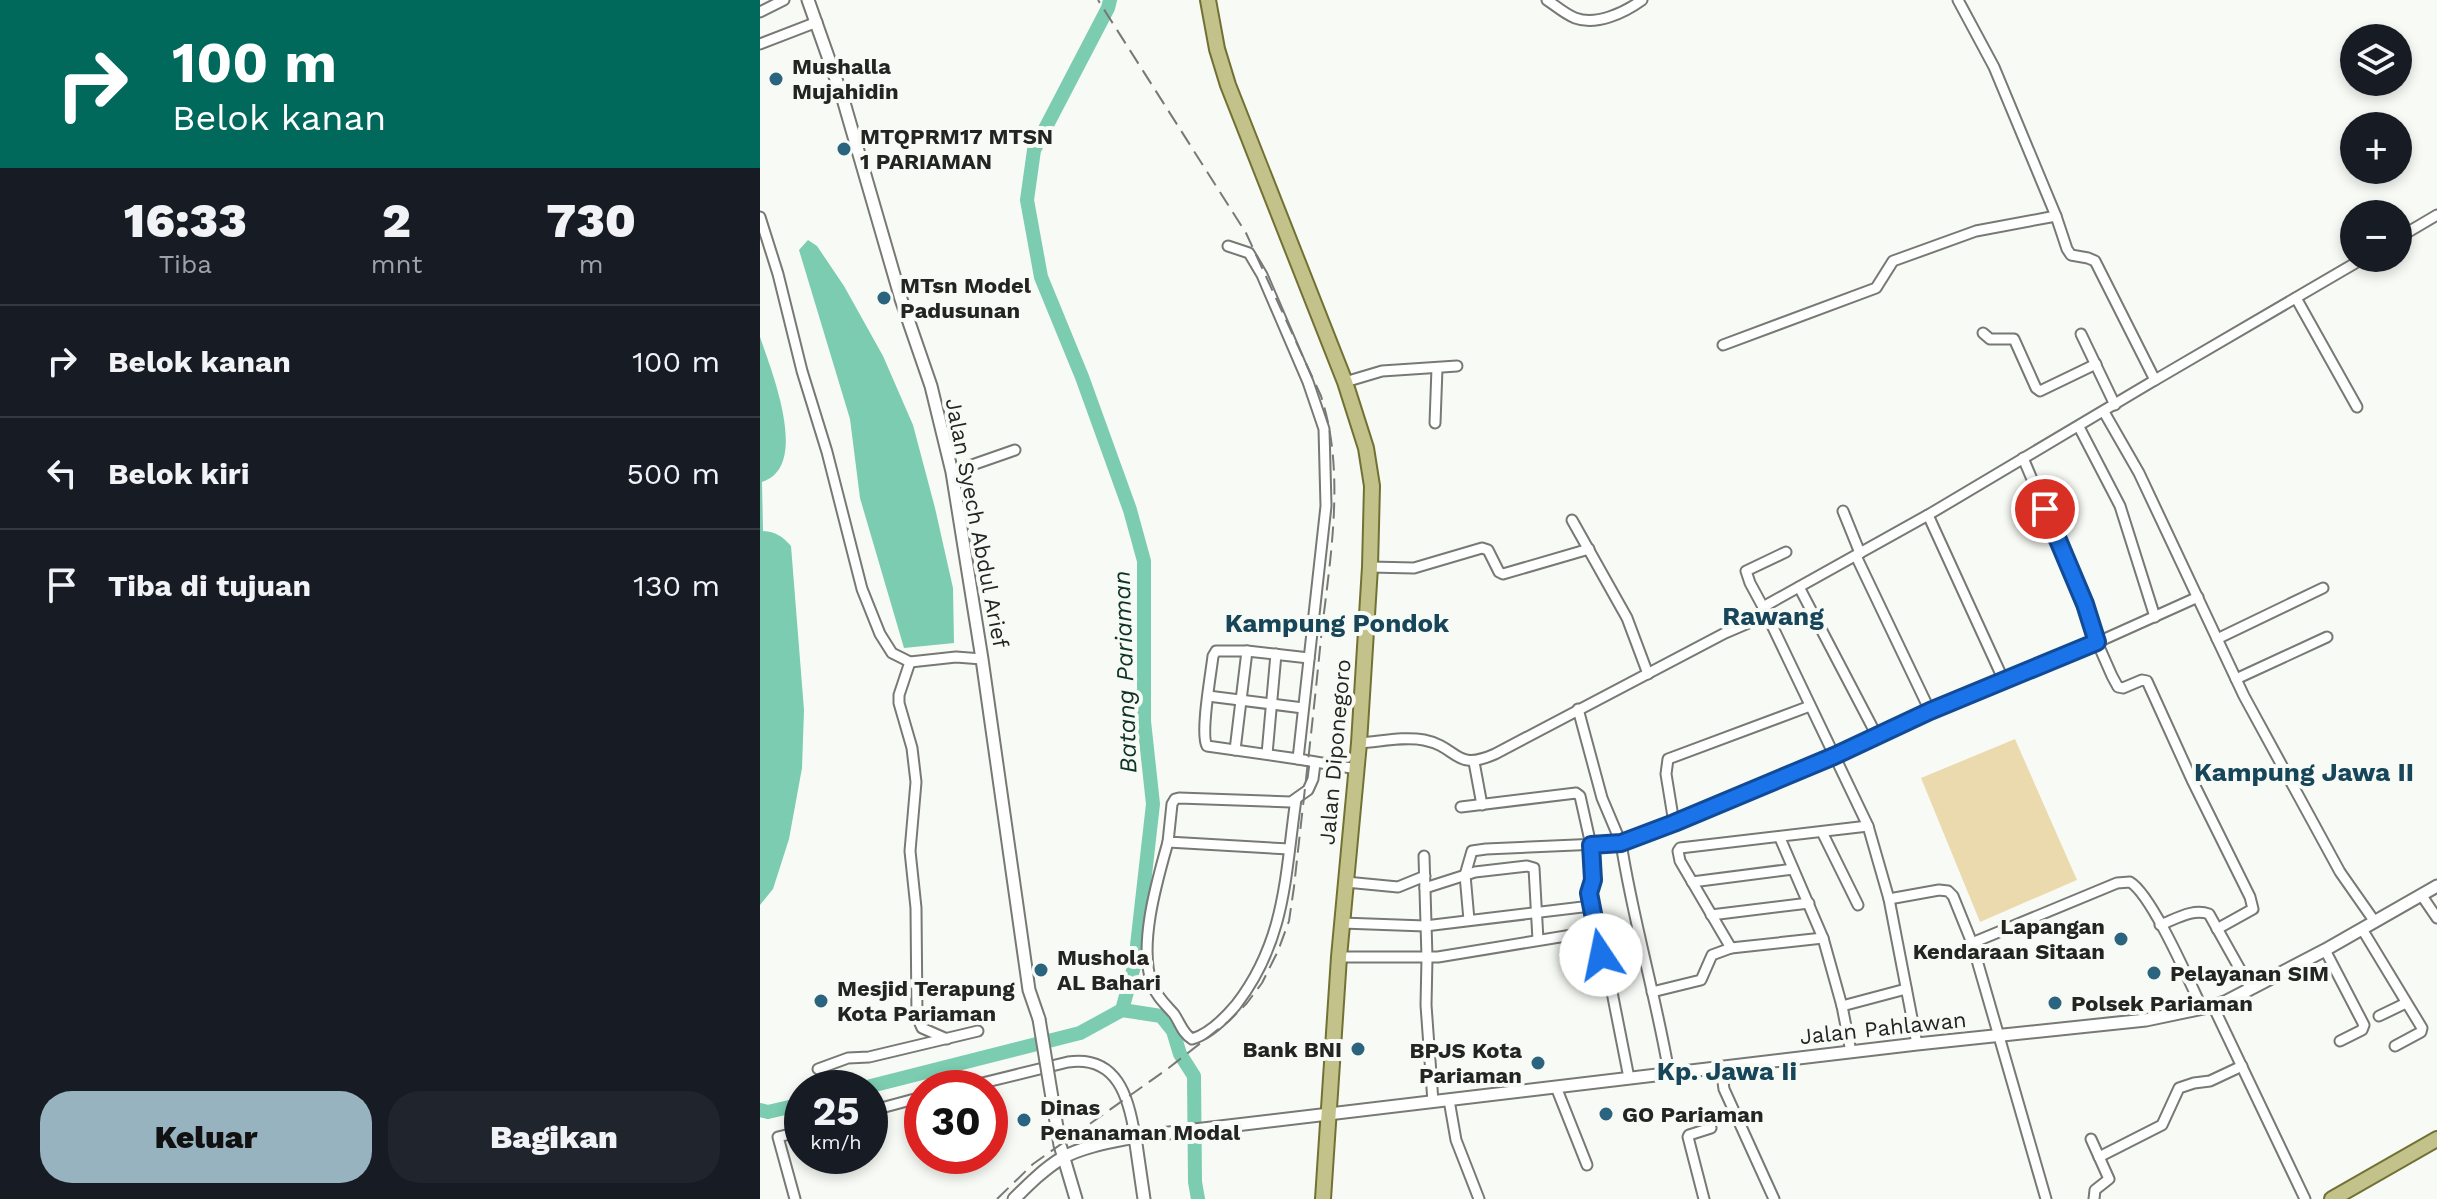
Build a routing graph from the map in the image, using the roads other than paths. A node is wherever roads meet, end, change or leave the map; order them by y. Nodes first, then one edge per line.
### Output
1 (784, 0) edge
2 (808, 0) edge
3 (1208, 0) edge
4 (1547, 0) edge
5 (1642, 0) edge
6 (1958, 0) edge
7 (760, 12) edge
8 (817, 22) junction
9 (760, 44) edge
10 (2437, 215) edge
11 (2056, 216) junction
12 (760, 217) edge
13 (2412, 230) edge
14 (1228, 246) dead end
15 (2340, 272) edge
16 (2296, 298) junction
17 (1983, 333) dead end
18 (2081, 334) dead end
19 (1723, 345) dead end
20 (2096, 364) junction
21 (1457, 366) dead end
22 (1437, 368) junction
23 (2155, 380) junction
24 (1345, 382) junction
25 (2115, 405) junction
26 (2357, 407) dead end
27 (2104, 412) junction
28 (1435, 423) dead end
29 (2079, 427) junction
30 (1015, 450) dead end
31 (2023, 458) junction
32 (952, 472) junction
33 (1843, 511) dead end
34 (1928, 515) junction
35 (1572, 520) dead end
36 (1589, 549) junction
37 (1786, 552) dead end
38 (1858, 554) junction
39 (1370, 567) junction
40 (1799, 587) junction
41 (2323, 588) dead end
42 (2198, 597) junction
43 (1765, 611) junction
44 (2155, 617) junction
45 (2327, 637) dead end
46 (2217, 639) junction
47 (2097, 642) junction
48 (1247, 651) junction
49 (1276, 654) junction
50 (1309, 658) junction
51 (982, 659) junction
52 (910, 662) junction
53 (1648, 674) junction
54 (2236, 679) junction
55 (2004, 681) junction
56 (1208, 696) junction
57 (1240, 700) junction
58 (1271, 704) junction
59 (1810, 706) junction
60 (1303, 708) junction
61 (1578, 709) junction
62 (1930, 711) junction
63 (1877, 736) junction
64 (1359, 743) junction
65 (1235, 750) junction
66 (1267, 754) junction
67 (1834, 756) junction
68 (1298, 759) junction
69 (1474, 762) junction
70 (1315, 763) junction
71 (1357, 769) junction
72 (1296, 799) junction
73 (1482, 805) junction
74 (1461, 807) dead end
75 (1674, 823) junction
76 (1868, 826) junction
77 (1822, 832) junction
78 (1780, 838) junction
79 (1168, 842) junction
80 (1621, 843) junction
81 (1591, 845) junction
82 (1289, 849) junction
83 (1424, 856) dead end
84 (1793, 869) junction
85 (1465, 875) junction
86 (1425, 876) junction
87 (1346, 882) junction
88 (1692, 882) junction
89 (2437, 886) edge
90 (1425, 888) junction
91 (2422, 896) junction
92 (1889, 899) junction
93 (1809, 903) junction
94 (1858, 905) dead end
95 (1591, 906) junction
96 (1537, 911) junction
97 (1711, 915) junction
98 (2437, 918) edge
99 (1469, 920) junction
100 (2375, 922) junction
101 (1342, 923) junction
102 (2160, 925) junction
103 (1425, 926) junction
104 (2217, 929) junction
105 (2362, 929) junction
106 (1572, 935) dead end
107 (1823, 938) junction
108 (1538, 940) junction
109 (1972, 943) junction
110 (1731, 948) junction
111 (2325, 950) junction
112 (1339, 957) junction
113 (1427, 958) junction
114 (1906, 989) junction
115 (2251, 989) junction
116 (1652, 992) junction
117 (2406, 1003) junction
118 (1842, 1006) junction
119 (2208, 1007) junction
120 (2379, 1016) dead end
121 (920, 1027) junction
122 (978, 1031) dead end
123 (1998, 1036) junction
124 (947, 1039) junction
125 (2340, 1041) dead end
126 (1917, 1044) junction
127 (2395, 1046) dead end
128 (906, 1048) junction
129 (1851, 1052) junction
130 (2242, 1066) junction
131 (1721, 1068) junction
132 (818, 1069) dead end
133 (1669, 1073) junction
134 (1008, 1077) edge
135 (1629, 1078) junction
136 (1556, 1087) junction
137 (1449, 1100) junction
138 (1433, 1102) junction
139 (1327, 1115) junction
140 (1711, 1128) dead end
141 (784, 1136) edge
142 (1135, 1137) junction
143 (2091, 1139) dead end
144 (2437, 1139) edge
145 (2437, 1150) edge
146 (2099, 1157) junction
147 (1063, 1158) junction
148 (784, 1159) edge
149 (1587, 1165) dead end
150 (788, 1174) edge
151 (2380, 1178) junction
152 (795, 1199) edge
153 (1014, 1199) edge
154 (1076, 1199) edge
155 (1144, 1199) edge
156 (1323, 1199) edge
157 (1479, 1199) edge
158 (1704, 1199) edge
159 (1774, 1199) edge
160 (2046, 1199) edge
161 (2094, 1199) edge
162 (2305, 1199) edge
163 (2332, 1199) edge
164 (2350, 1199) edge

1 - 7 street
2 - 8 street, Jalan Syech Abdul Arief
3 - 24 main road, Jalan Diponegoro
4 - 5 street
6 - 11 street
8 - 9 street
8 - 32 street, Jalan Syech Abdul Arief
10 - 13 street
11 - 19 street
11 - 23 street
12 - 52 street
14 - 50 street
15 - 16 street
16 - 23 street
16 - 26 street
17 - 20 street
18 - 20 street
20 - 25 street
21 - 22 street
22 - 24 street
22 - 28 street
23 - 25 street
24 - 39 main road, Jalan Diponegoro
25 - 27 street
27 - 29 street
27 - 42 street
29 - 31 street
29 - 44 street
30 - 32 street
31 - 34 street
31 - 47 street
32 - 51 street, Jalan Syech Abdul Arief
33 - 38 street
34 - 38 street
34 - 55 street
35 - 36 street
36 - 39 street
36 - 53 street
37 - 43 street
38 - 40 street
38 - 62 street
39 - 64 main road, Jalan Diponegoro
40 - 43 street
40 - 63 street
41 - 46 street
42 - 44 street
42 - 46 street
43 - 53 street
43 - 59 street
44 - 47 street
45 - 54 street
46 - 54 street
47 - 55 street
47 - 104 street
48 - 49 street
48 - 56 street
48 - 57 street
49 - 50 street
49 - 58 street
50 - 60 street
51 - 52 street
51 - 147 street, Jalan Syech Abdul Arief, bridge
52 - 121 street
53 - 61 street
54 - 100 street
55 - 62 street
56 - 57 street
56 - 65 street
57 - 58 street
57 - 65 street
58 - 60 street
58 - 66 street
59 - 67 street
59 - 75 street
60 - 68 street
61 - 69 street
61 - 80 street
62 - 63 street
63 - 67 street
64 - 69 street
64 - 71 main road, Jalan Diponegoro
65 - 66 street
66 - 68 street
67 - 75 street
67 - 76 street
68 - 70 street
69 - 73 street
70 - 71 street
70 - 72 street
71 - 87 main road, Jalan Diponegoro
72 - 79 street
72 - 82 street
73 - 74 street
73 - 81 street
75 - 80 street
76 - 77 street
76 - 92 street
77 - 78 street
77 - 94 street
78 - 84 street
78 - 88 street
79 - 82 street
79 - 82 street
80 - 81 street
80 - 116 street
81 - 85 street
81 - 95 street
83 - 86 street
84 - 88 street
84 - 93 street
85 - 90 street
85 - 96 street
85 - 99 street
86 - 87 street
86 - 90 street
87 - 101 main road, Jalan Diponegoro
88 - 97 street
89 - 91 street, Jalan Pahlawan
90 - 103 street
91 - 98 street
91 - 100 street, Jalan Pahlawan
92 - 109 street
92 - 114 street
93 - 97 street
93 - 107 street
95 - 96 street
95 - 135 street
96 - 99 street
96 - 108 street
97 - 110 street
99 - 103 street
100 - 105 street, Jalan Pahlawan
101 - 103 street
101 - 112 main road, Jalan Diponegoro
102 - 104 street
102 - 109 street
102 - 119 street
103 - 113 street
104 - 115 street
105 - 111 street, Jalan Pahlawan
105 - 117 street
106 - 108 street
107 - 110 street
107 - 118 street
108 - 113 street
109 - 123 street
110 - 116 street
111 - 115 street, Jalan Pahlawan
111 - 125 street
112 - 113 street
112 - 139 main road, Jalan Diponegoro
113 - 138 street
114 - 118 street
114 - 126 street
115 - 119 street, Jalan Pahlawan
116 - 133 street
117 - 120 street
117 - 127 street
118 - 129 street
119 - 123 street, Jalan Pahlawan
119 - 130 street
121 - 124 street
121 - 128 street
122 - 124 street
123 - 126 street, Jalan Pahlawan
123 - 160 street
124 - 128 street
126 - 129 street, Jalan Pahlawan
128 - 132 street
129 - 131 street, Jalan Pahlawan
130 - 146 street
130 - 162 street
131 - 133 street, Jalan Pahlawan
131 - 159 street
133 - 135 street, Jalan Pahlawan
134 - 142 street
135 - 136 street, Jalan Pahlawan
136 - 137 street, Jalan Pahlawan
136 - 149 street
137 - 138 street, Jalan Pahlawan
137 - 157 street
138 - 139 street, Jalan Pahlawan
139 - 142 street, Jalan Pahlawan
139 - 156 main road, Jalan Diponegoro
140 - 158 street
141 - 148 street
142 - 147 street, Jalan Pahlawan
142 - 155 street
143 - 146 street
144 - 151 main road
145 - 151 main road
146 - 161 street
147 - 153 street, Jalan Pahlawan
147 - 154 street, Jalan Syech Abdul Arief
150 - 152 street
151 - 163 main road
151 - 164 main road

